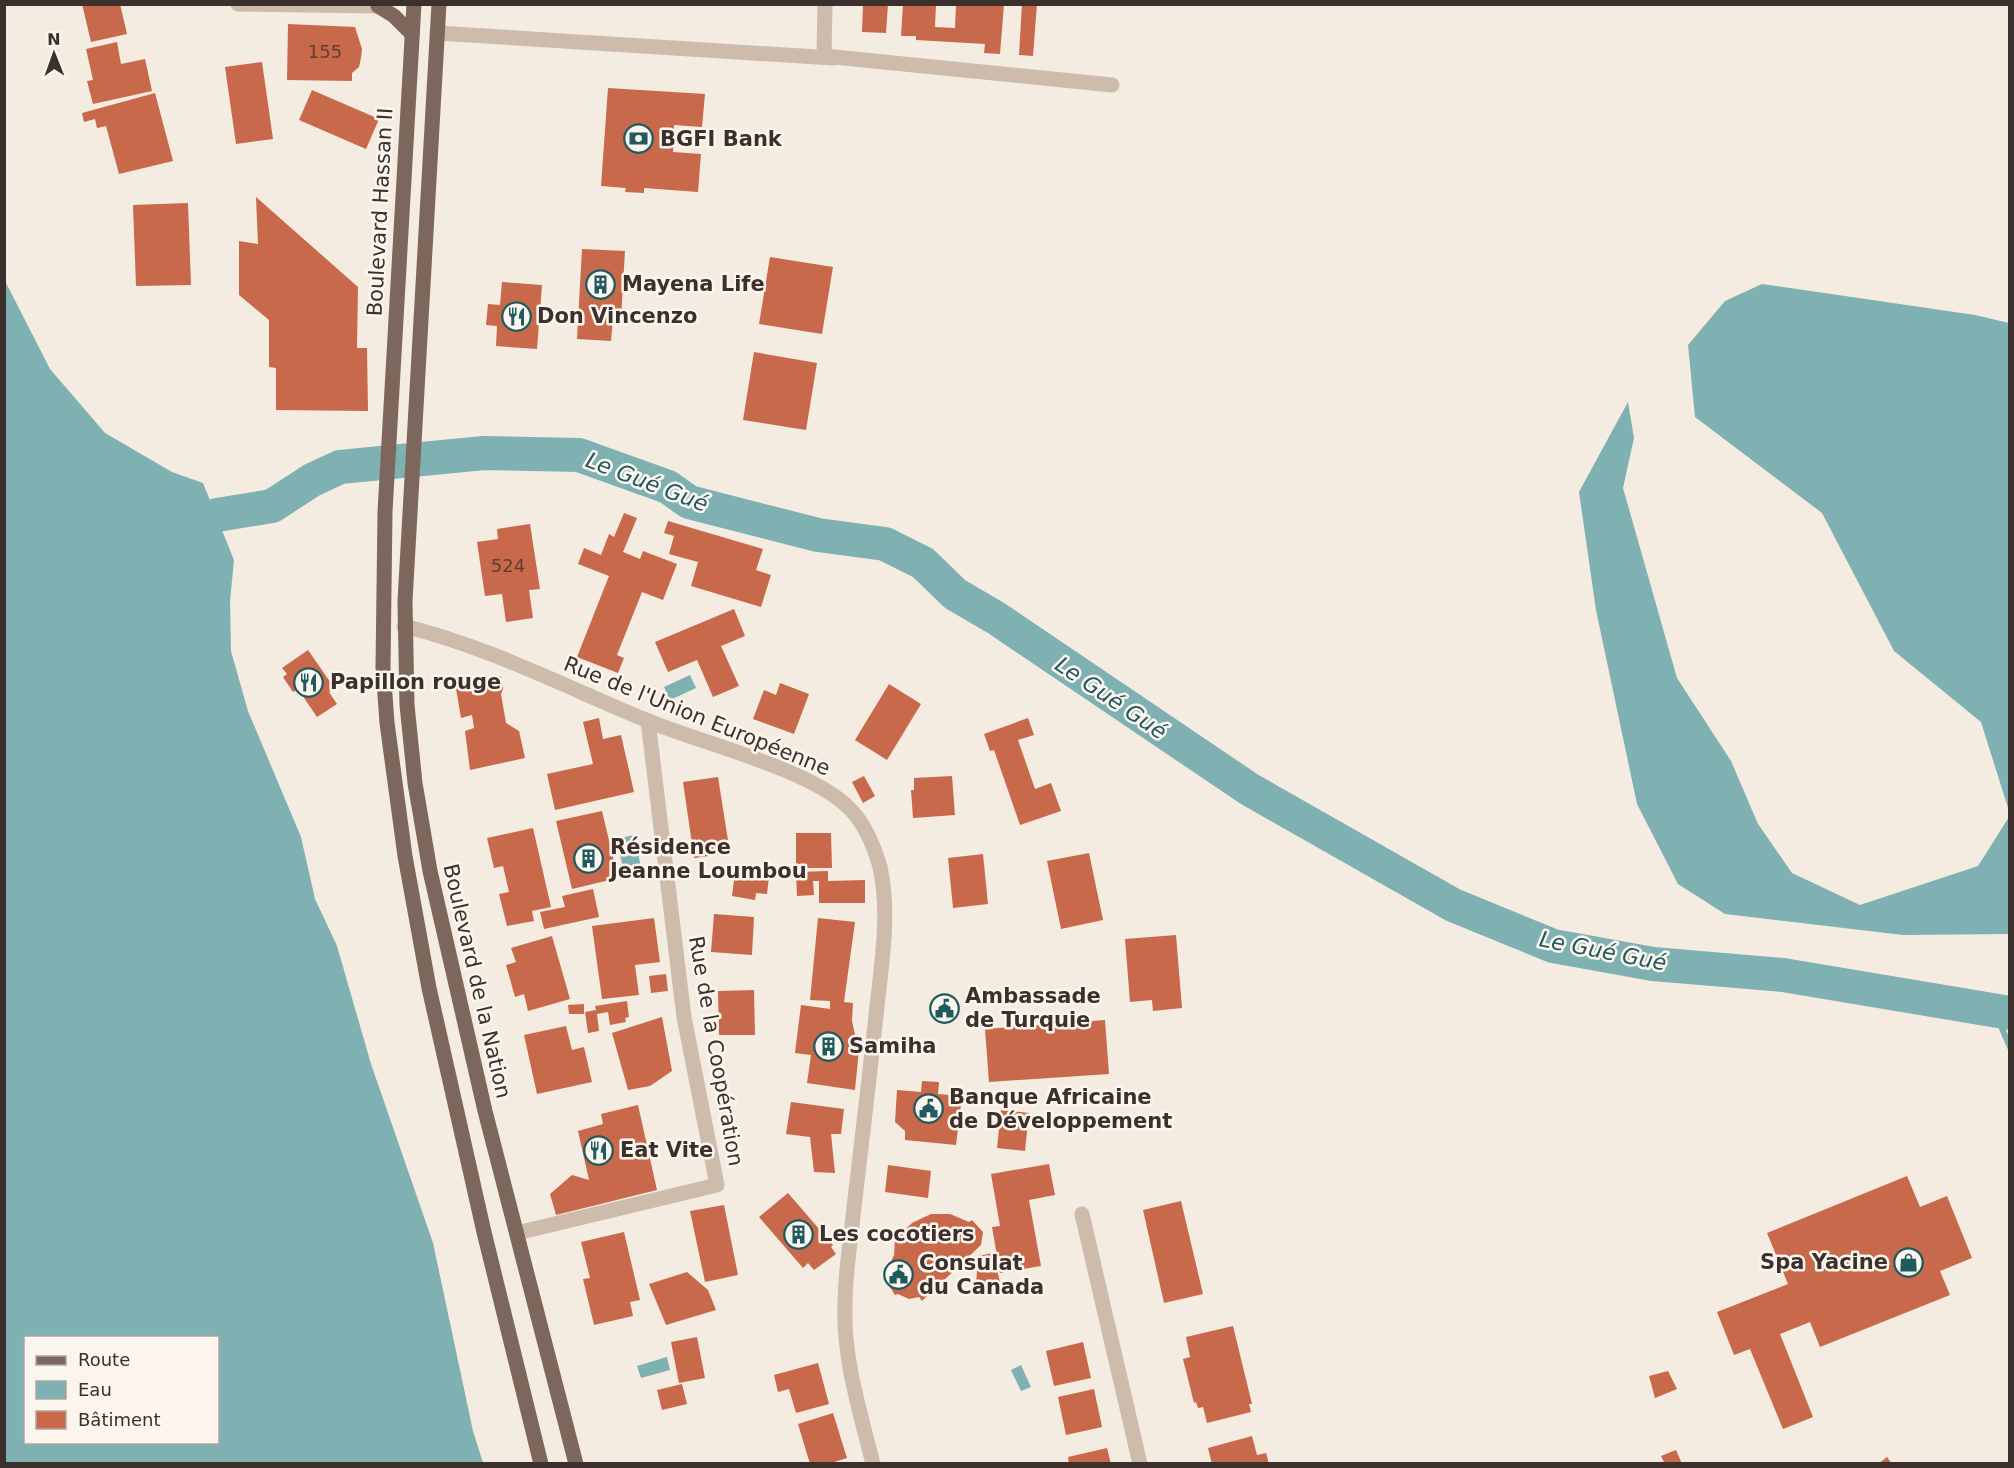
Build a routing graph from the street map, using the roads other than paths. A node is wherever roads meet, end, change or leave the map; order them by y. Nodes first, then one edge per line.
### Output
1 (238, 4) edge
2 (414, 4) edge
3 (439, 4) edge
4 (825, 4) edge
5 (381, 5) edge
6 (437, 33) junction
7 (412, 34) junction
8 (828, 57) junction
9 (1112, 85) dead end
10 (385, 512) joint
11 (404, 626) junction
12 (648, 721) junction
13 (1082, 1214) dead end
14 (517, 1233) junction
15 (541, 1464) edge
16 (576, 1464) edge
17 (873, 1464) edge
18 (1140, 1464) edge

1 - 5 street
2 - 7 main road, Boulevard Hassan II
3 - 6 main road
4 - 8 street
5 - 7 main road
6 - 8 street
6 - 11 main road, Boulevard de la Nation
7 - 10 main road, Boulevard Hassan II
8 - 9 street
10 - 15 main road, Boulevard de la Nation
11 - 12 street, Rue de l'Union Européenne
11 - 14 main road, Boulevard de la Nation
12 - 14 street, Rue de la Coopération
12 - 17 street, Rue de l'Union Européenne
13 - 18 street
14 - 16 main road, Boulevard de la Nation

